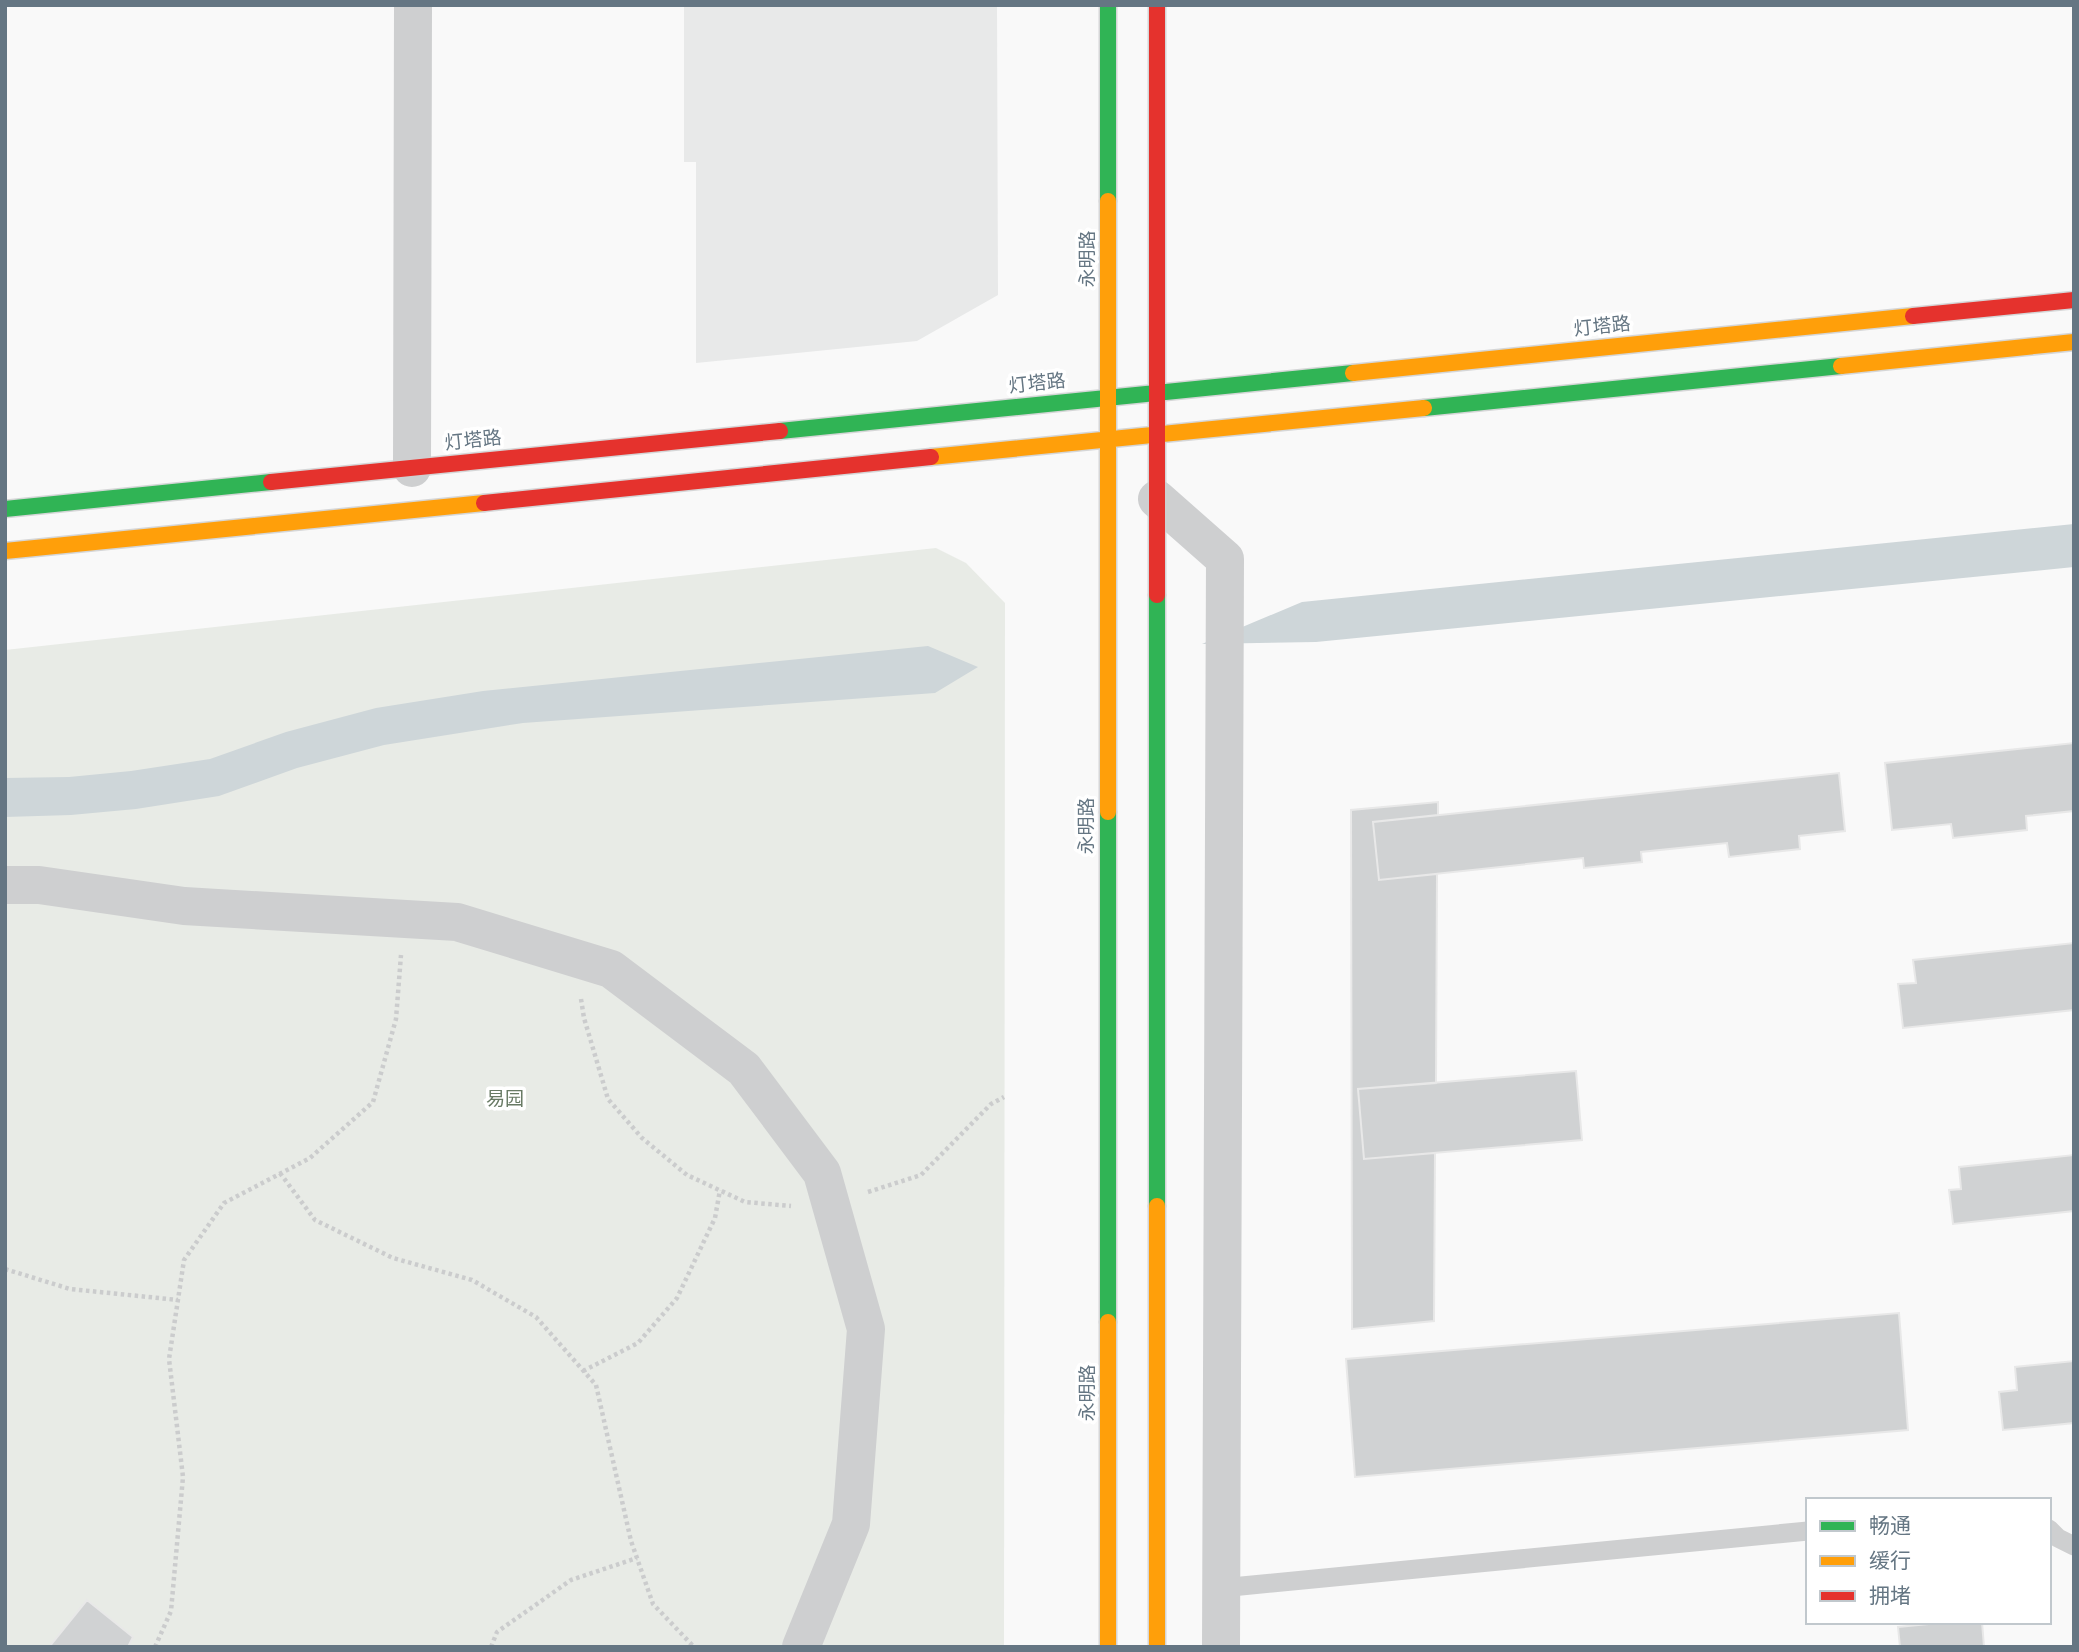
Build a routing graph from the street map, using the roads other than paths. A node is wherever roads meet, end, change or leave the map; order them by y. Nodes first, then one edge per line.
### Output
1 (413, 5) edge
2 (1108, 5) edge
3 (1157, 5) edge
4 (2074, 300) edge
5 (2074, 342) edge
6 (1157, 392) junction
7 (1108, 397) junction
8 (1157, 435) junction
9 (1108, 439) junction
10 (412, 468) junction
11 (1157, 499) junction
12 (5, 509) edge
13 (5, 551) edge
14 (5, 885) edge
15 (1806, 1531) edge
16 (2051, 1531) edge
17 (2074, 1546) edge
18 (1221, 1588) junction
19 (801, 1647) edge
20 (1108, 1647) edge
21 (1157, 1647) edge
22 (1221, 1647) edge

1 - 10 street
2 - 7 street, 永明路
3 - 6 street
4 - 6 street, 灯塔路
5 - 8 street
6 - 7 street, 灯塔路
6 - 8 street
7 - 9 street, 永明路
7 - 10 street, 灯塔路
8 - 9 street
8 - 11 street
9 - 13 street
9 - 20 street, 永明路
10 - 12 street, 灯塔路
11 - 18 street
11 - 21 street
14 - 19 street
15 - 18 lane
16 - 17 lane
18 - 22 street

